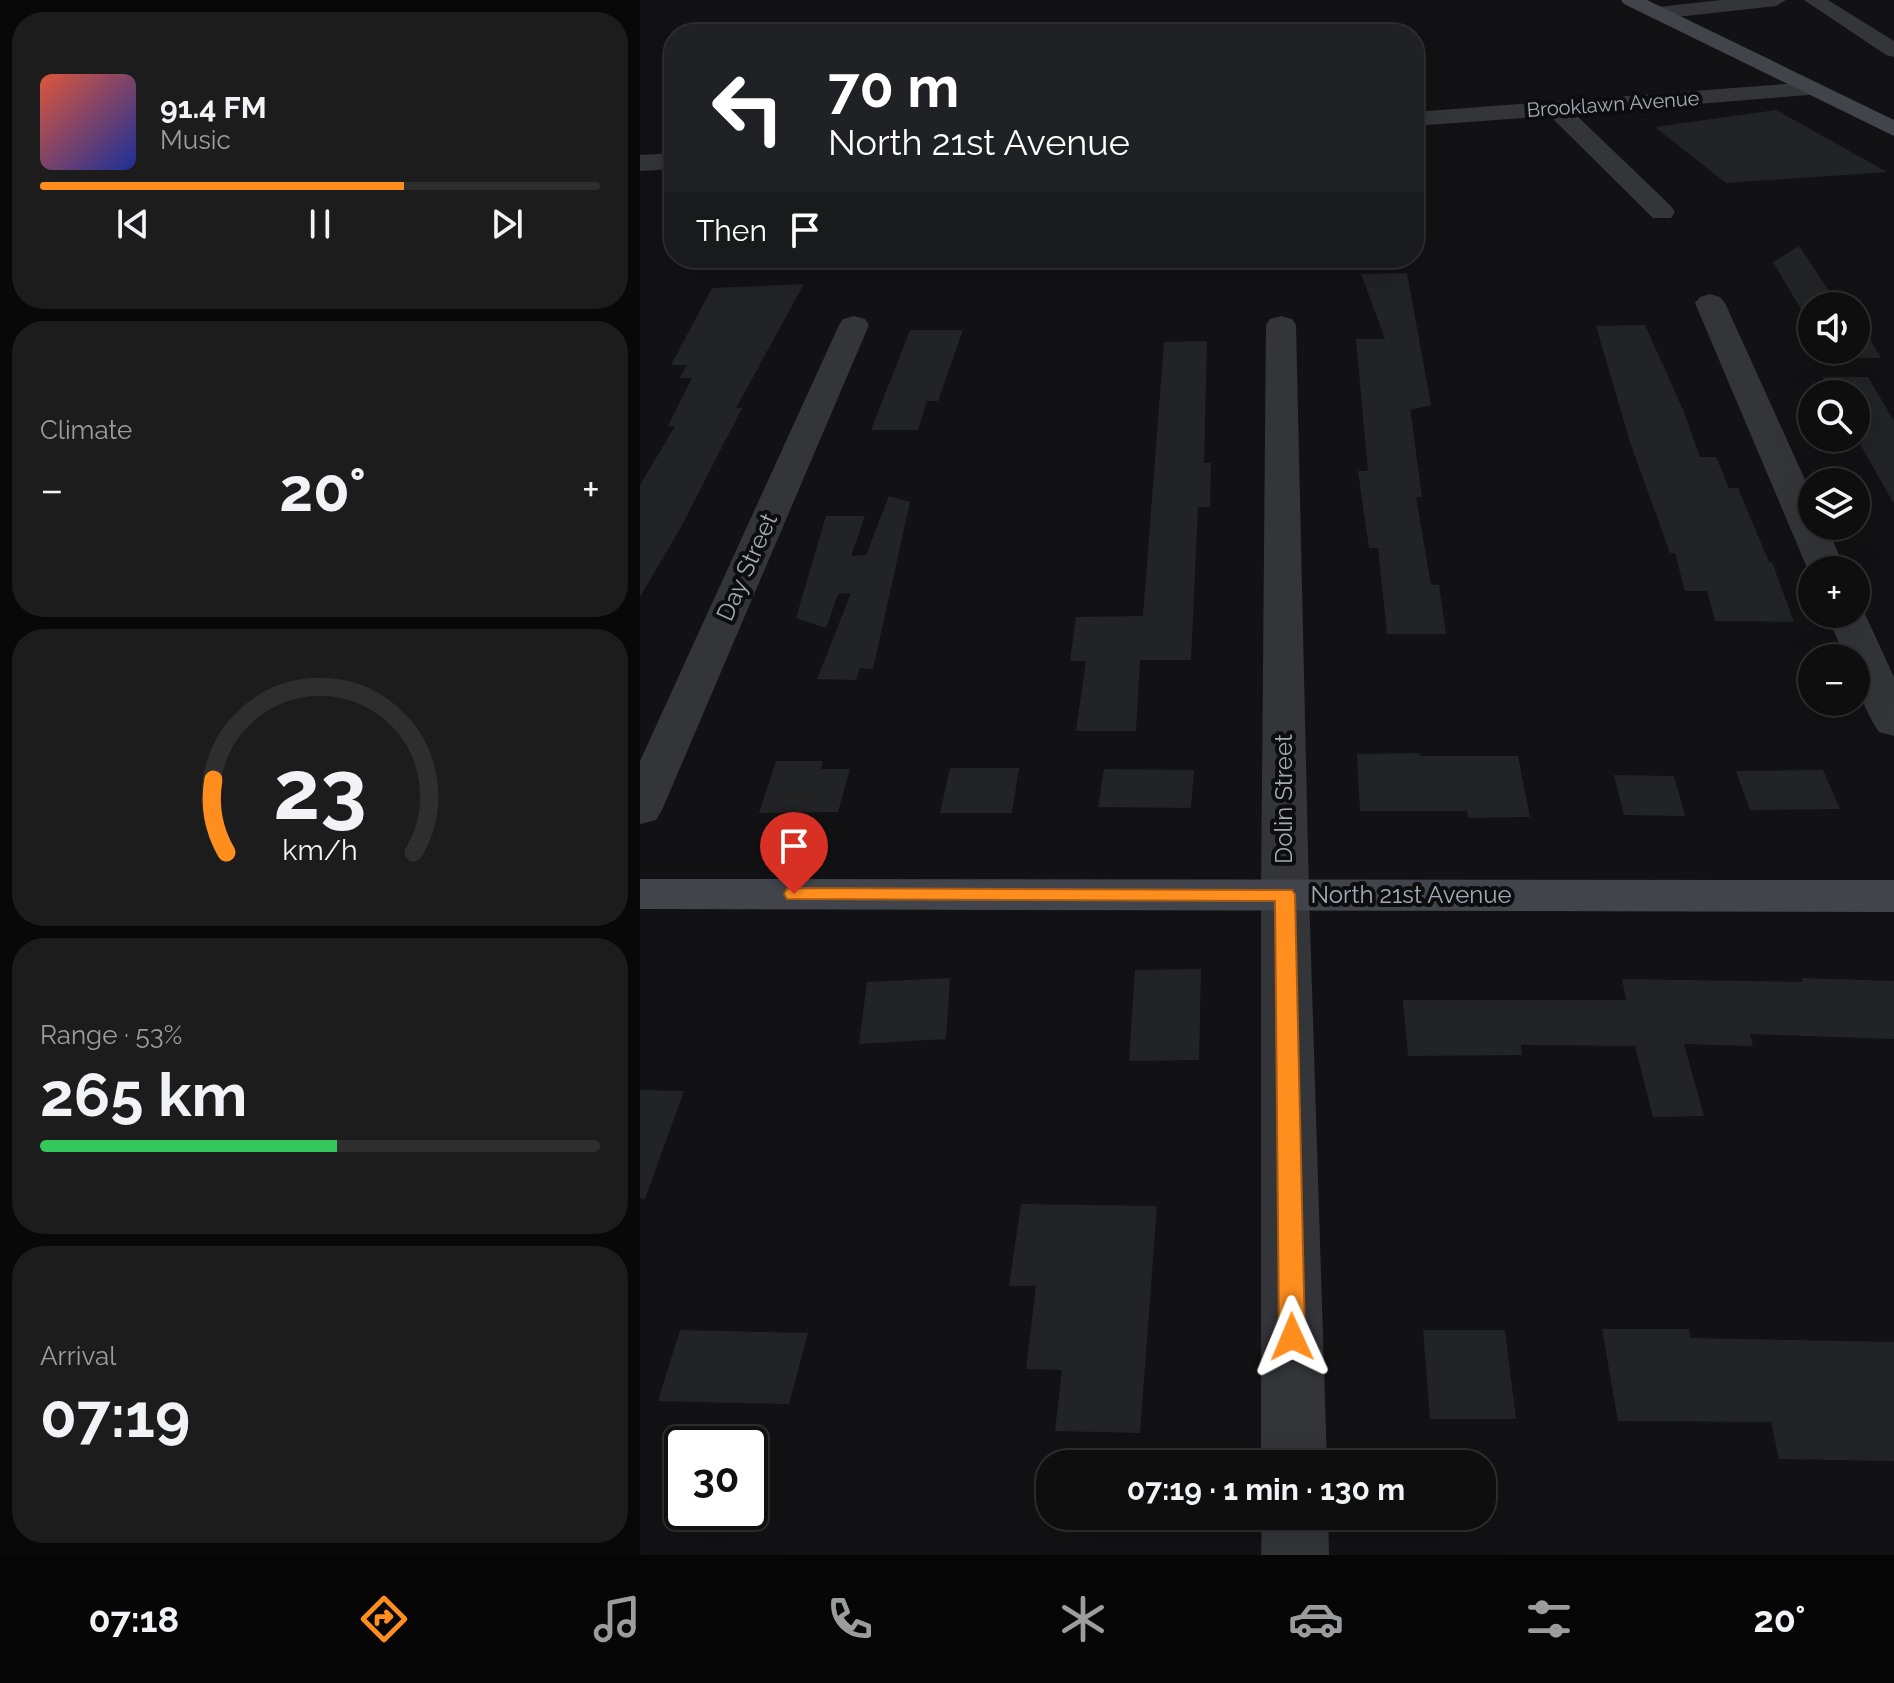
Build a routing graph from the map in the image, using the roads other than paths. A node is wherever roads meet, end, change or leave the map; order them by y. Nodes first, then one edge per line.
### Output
1 (1631, 0) edge
2 (1776, 0) edge
3 (1814, 0) edge
4 (1658, 13) junction
5 (1894, 50) edge
6 (1812, 89) junction
7 (1555, 108) junction
8 (1424, 118) edge
9 (1894, 129) edge
10 (664, 162) edge
11 (640, 163) edge
12 (1662, 212) dead end
13 (1710, 303) dead end
14 (854, 325) dead end
15 (1281, 325) dead end
16 (1821, 556) edge
17 (1852, 628) edge
18 (1894, 723) edge
19 (640, 810) edge
20 (640, 894) edge
21 (1285, 894) junction
22 (1894, 896) edge
23 (1294, 1450) edge
24 (1295, 1530) edge
25 (1295, 1555) edge

1 - 4 street
2 - 4 street
3 - 5 street
4 - 6 street
6 - 7 street, Brooklawn Avenue
6 - 9 street
7 - 8 street, Brooklawn Avenue
7 - 12 street
10 - 11 street
13 - 16 street
14 - 19 street, Day Street
15 - 21 street, Dolin Street
17 - 18 street
20 - 21 street, North 21st Avenue
21 - 22 street, North 21st Avenue
21 - 23 street, Dolin Street
24 - 25 street

